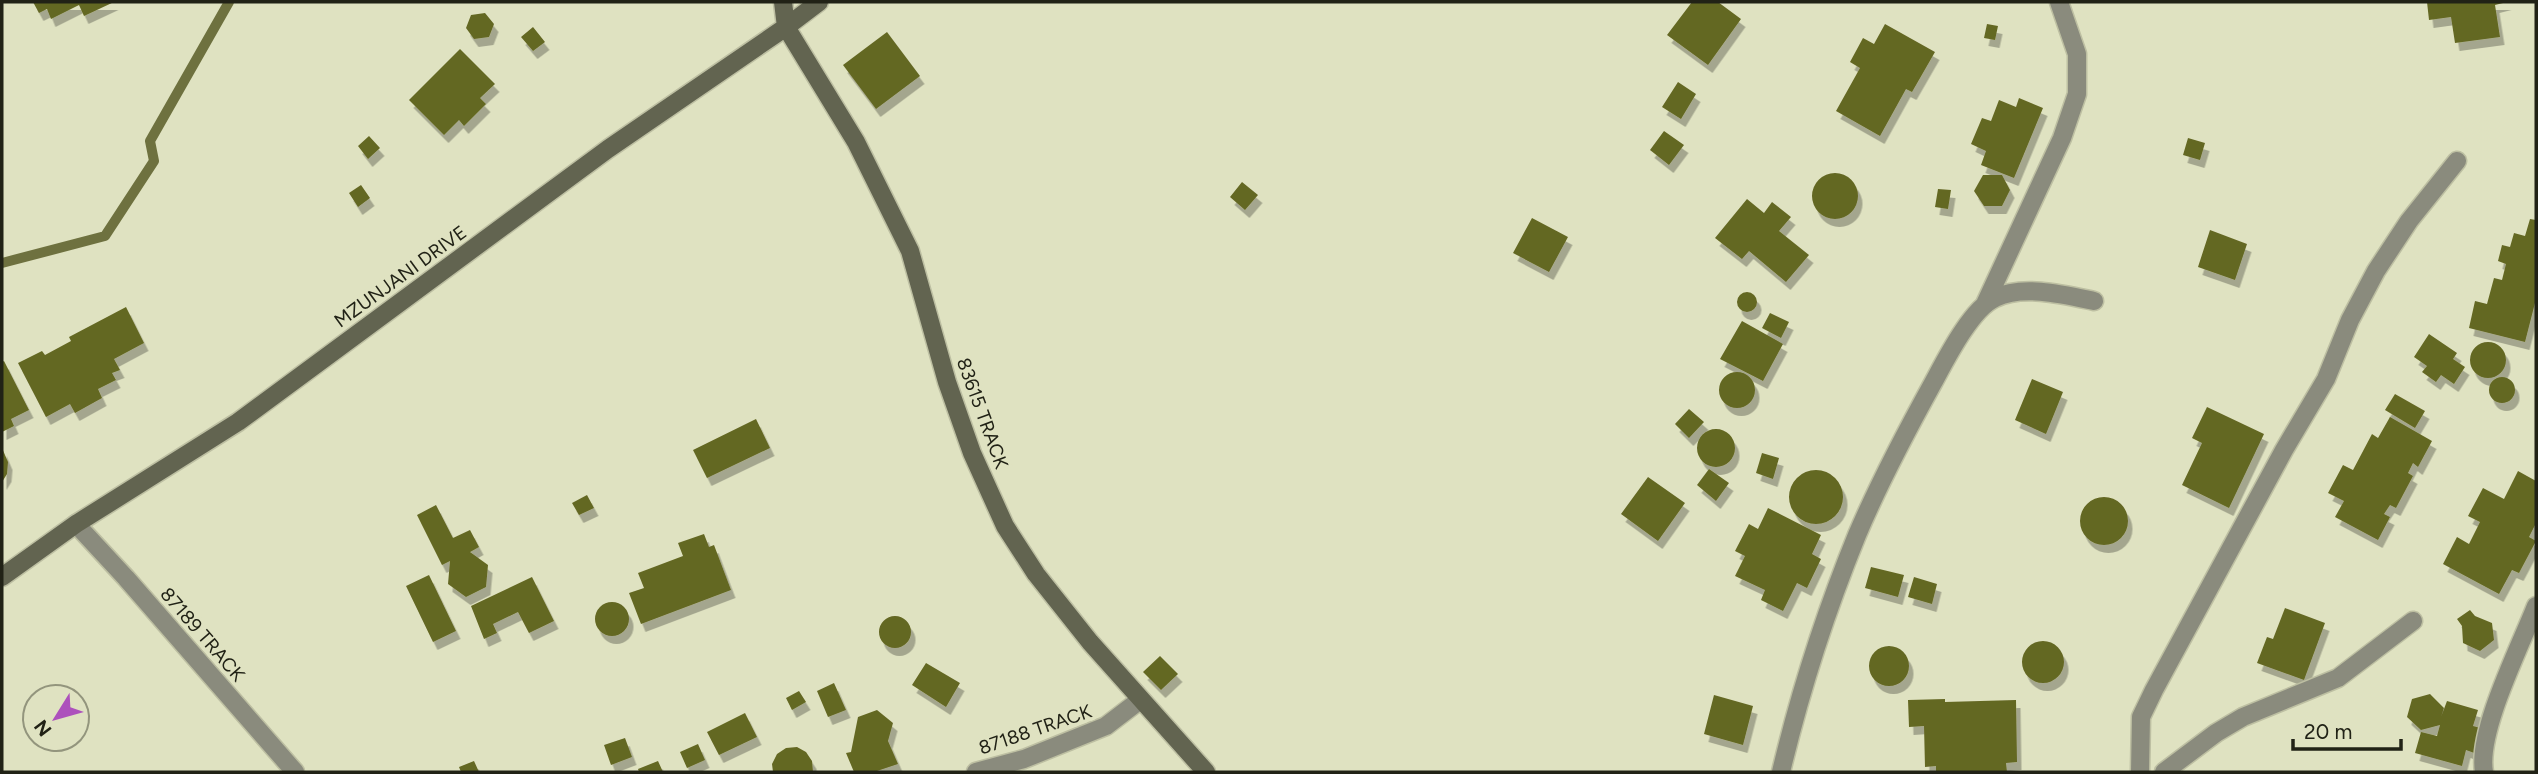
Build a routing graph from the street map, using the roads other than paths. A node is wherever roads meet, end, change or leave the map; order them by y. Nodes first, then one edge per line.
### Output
1 (783, 2) edge
2 (819, 2) edge
3 (2059, 2) edge
4 (786, 27) junction
5 (2457, 161) dead end
6 (2094, 301) dead end
7 (1985, 304) junction
8 (76, 524) junction
9 (2, 577) edge
10 (2536, 606) edge
11 (2413, 621) dead end
12 (1140, 699) junction
13 (295, 772) edge
14 (976, 772) edge
15 (1206, 772) edge
16 (1781, 772) edge
17 (2140, 772) edge
18 (2164, 772) edge
19 (2484, 772) edge

1 - 4 main road
2 - 4 main road, MZUNJANI DRIVE
3 - 7 street
4 - 8 main road, MZUNJANI DRIVE
4 - 12 main road, 83615 TRACK
5 - 17 street
6 - 7 street
7 - 16 street
8 - 9 main road, MZUNJANI DRIVE
8 - 13 street, 87189 TRACK
10 - 19 street
11 - 18 street
12 - 14 street, 87188 TRACK
12 - 15 main road, 83615 TRACK

